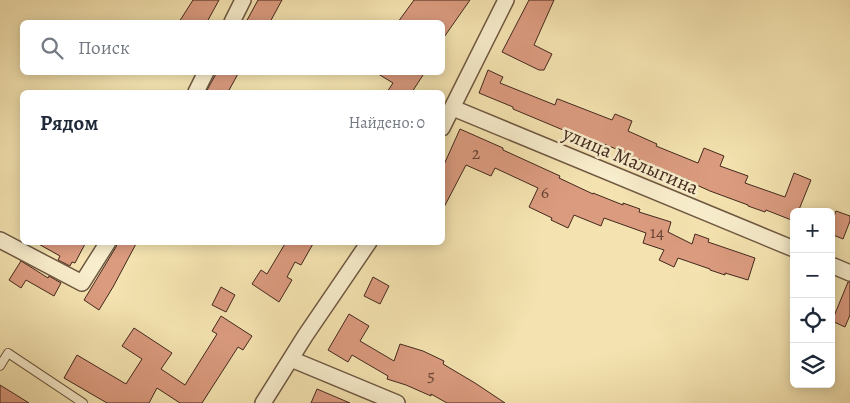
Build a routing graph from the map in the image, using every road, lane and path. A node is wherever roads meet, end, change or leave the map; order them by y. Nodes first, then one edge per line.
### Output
1 (243, 0) edge
2 (506, 0) edge
3 (233, 20) edge
4 (204, 75) edge
5 (197, 90) edge
6 (453, 108) junction
7 (445, 123) edge
8 (0, 240) edge
9 (106, 245) edge
10 (367, 245) edge
11 (790, 247) edge
12 (835, 267) edge
13 (850, 273) edge
14 (291, 359) junction
15 (0, 366) edge
16 (84, 403) edge
17 (263, 403) edge
18 (398, 403) edge

1 - 3 street
2 - 6 street
4 - 5 street
6 - 7 street
6 - 11 street, улица Малыгина
8 - 9 street
10 - 14 street
12 - 13 street
14 - 17 street
14 - 18 street
15 - 16 lane

